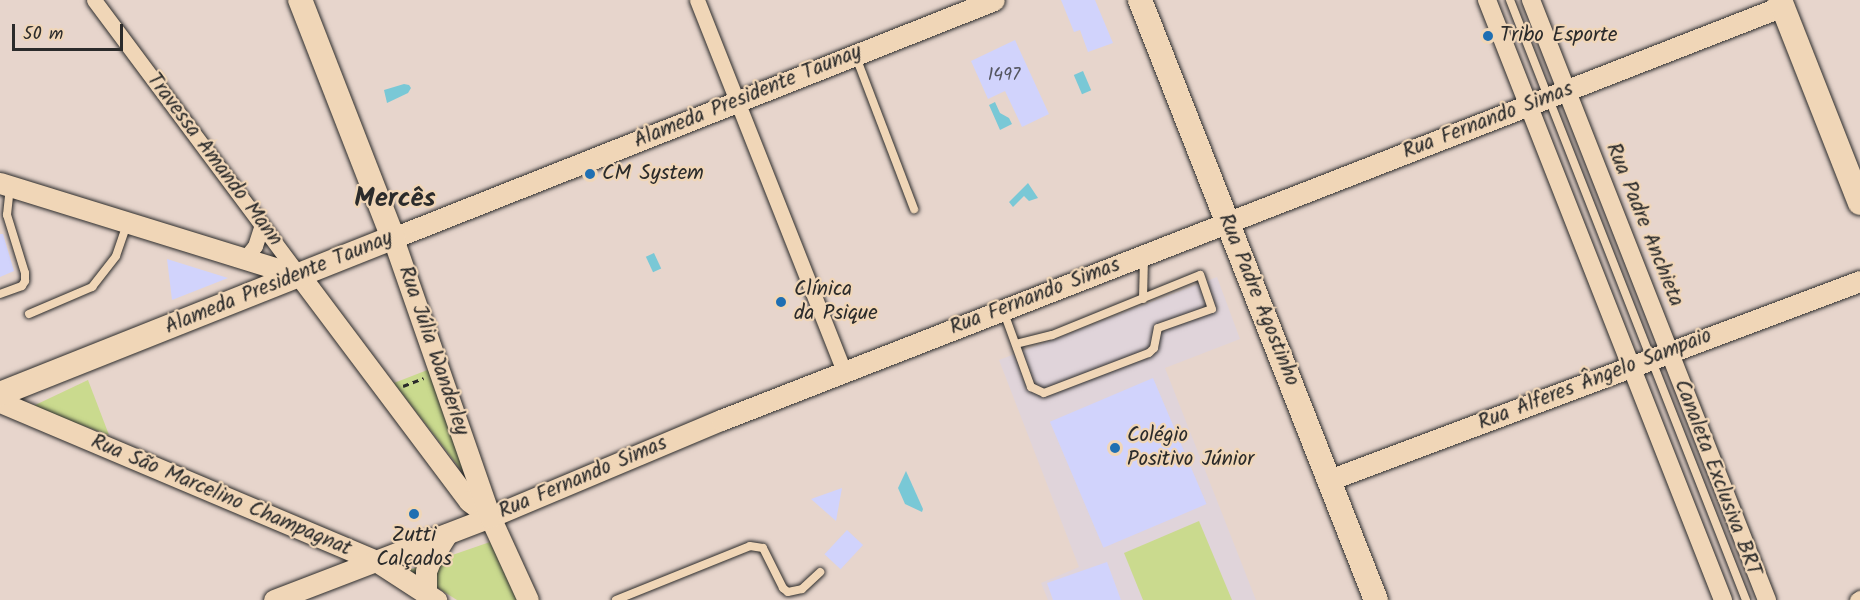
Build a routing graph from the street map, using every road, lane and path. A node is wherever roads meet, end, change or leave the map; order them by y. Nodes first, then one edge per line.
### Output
1 (94, 0) edge
2 (300, 0) edge
3 (697, 0) edge
4 (994, 0) edge
5 (1140, 0) edge
6 (1487, 0) edge
7 (1510, 0) edge
8 (1531, 0) edge
9 (1787, 2) edge
10 (855, 55) junction
11 (1557, 94) junction
12 (737, 102) junction
13 (1528, 105) junction
14 (5, 184) edge
15 (1860, 203) edge
16 (914, 209) dead end
17 (127, 221) junction
18 (1228, 222) junction
19 (262, 225) junction
20 (393, 238) junction
21 (1144, 255) junction
22 (246, 257) junction
23 (300, 276) junction
24 (1860, 280) edge
25 (0, 294) edge
26 (1143, 299) junction
27 (1003, 309) junction
28 (28, 314) dead end
29 (1016, 344) junction
30 (1660, 356) junction
31 (1631, 367) junction
32 (844, 371) junction
33 (440, 372) junction
34 (387, 392) junction
35 (0, 394) edge
36 (1329, 480) junction
37 (490, 517) junction
38 (447, 534) junction
39 (320, 537) junction
40 (376, 561) junction
41 (820, 572) dead end
42 (325, 581) junction
43 (431, 596) edge
44 (274, 600) edge
45 (528, 600) edge
46 (616, 600) edge
47 (1376, 600) edge
48 (1723, 600) edge
49 (1746, 600) edge
50 (1767, 600) edge

1 - 19 street, Travessa Amando Mann
2 - 20 main road, Rua Júlia Wanderley
3 - 12 street
4 - 10 main road, Alameda Presidente Taunay
5 - 18 main road, Rua Padre Agostinho
6 - 13 street
7 - 11 lane
8 - 11 street, Rua Padre Anchieta
9 - 11 main road, Rua Fernando Simas
9 - 15 main road
10 - 12 main road, Alameda Presidente Taunay
10 - 16 lane
11 - 13 main road, Rua Fernando Simas
11 - 30 street, Rua Padre Anchieta
12 - 20 main road, Alameda Presidente Taunay
12 - 32 street
13 - 18 main road, Rua Fernando Simas
13 - 31 street
14 - 17 main road
14 - 25 lane
17 - 22 main road
17 - 28 lane
18 - 21 main road, Rua Fernando Simas
18 - 36 main road, Rua Padre Agostinho
19 - 22 street
19 - 23 street, Travessa Amando Mann
20 - 23 main road, Alameda Presidente Taunay
20 - 33 main road, Rua Júlia Wanderley
21 - 26 lane
21 - 27 main road, Rua Fernando Simas
22 - 23 main road
23 - 34 main road, Travessa Amando Mann
23 - 35 main road, Alameda Presidente Taunay
24 - 30 main road, Rua Alferes Ângelo Sampaio
26 - 29 lane
26 - 29 lane
27 - 29 lane
27 - 32 main road, Rua Fernando Simas
30 - 31 main road, Rua Alferes Ângelo Sampaio
30 - 49 lane, Canaleta Exclusiva BRT
30 - 50 street, Rua Padre Anchieta
31 - 36 main road, Rua Alferes Ângelo Sampaio
31 - 48 street
32 - 37 main road, Rua Fernando Simas
33 - 34 path
33 - 37 main road, Rua Júlia Wanderley
34 - 37 main road, Travessa Amando Mann
35 - 39 main road, Rua São Marcelino Champagnat
36 - 47 main road, Rua Padre Agostinho
37 - 38 main road, Rua Fernando Simas
37 - 45 main road, Rua Júlia Wanderley
38 - 40 main road, Rua Fernando Simas
38 - 43 main road
39 - 40 main road, Rua São Marcelino Champagnat
39 - 42 main road
40 - 42 main road, Rua Fernando Simas
40 - 43 main road, Rua São Marcelino Champagnat
41 - 46 lane
42 - 44 main road, Rua Fernando Simas

